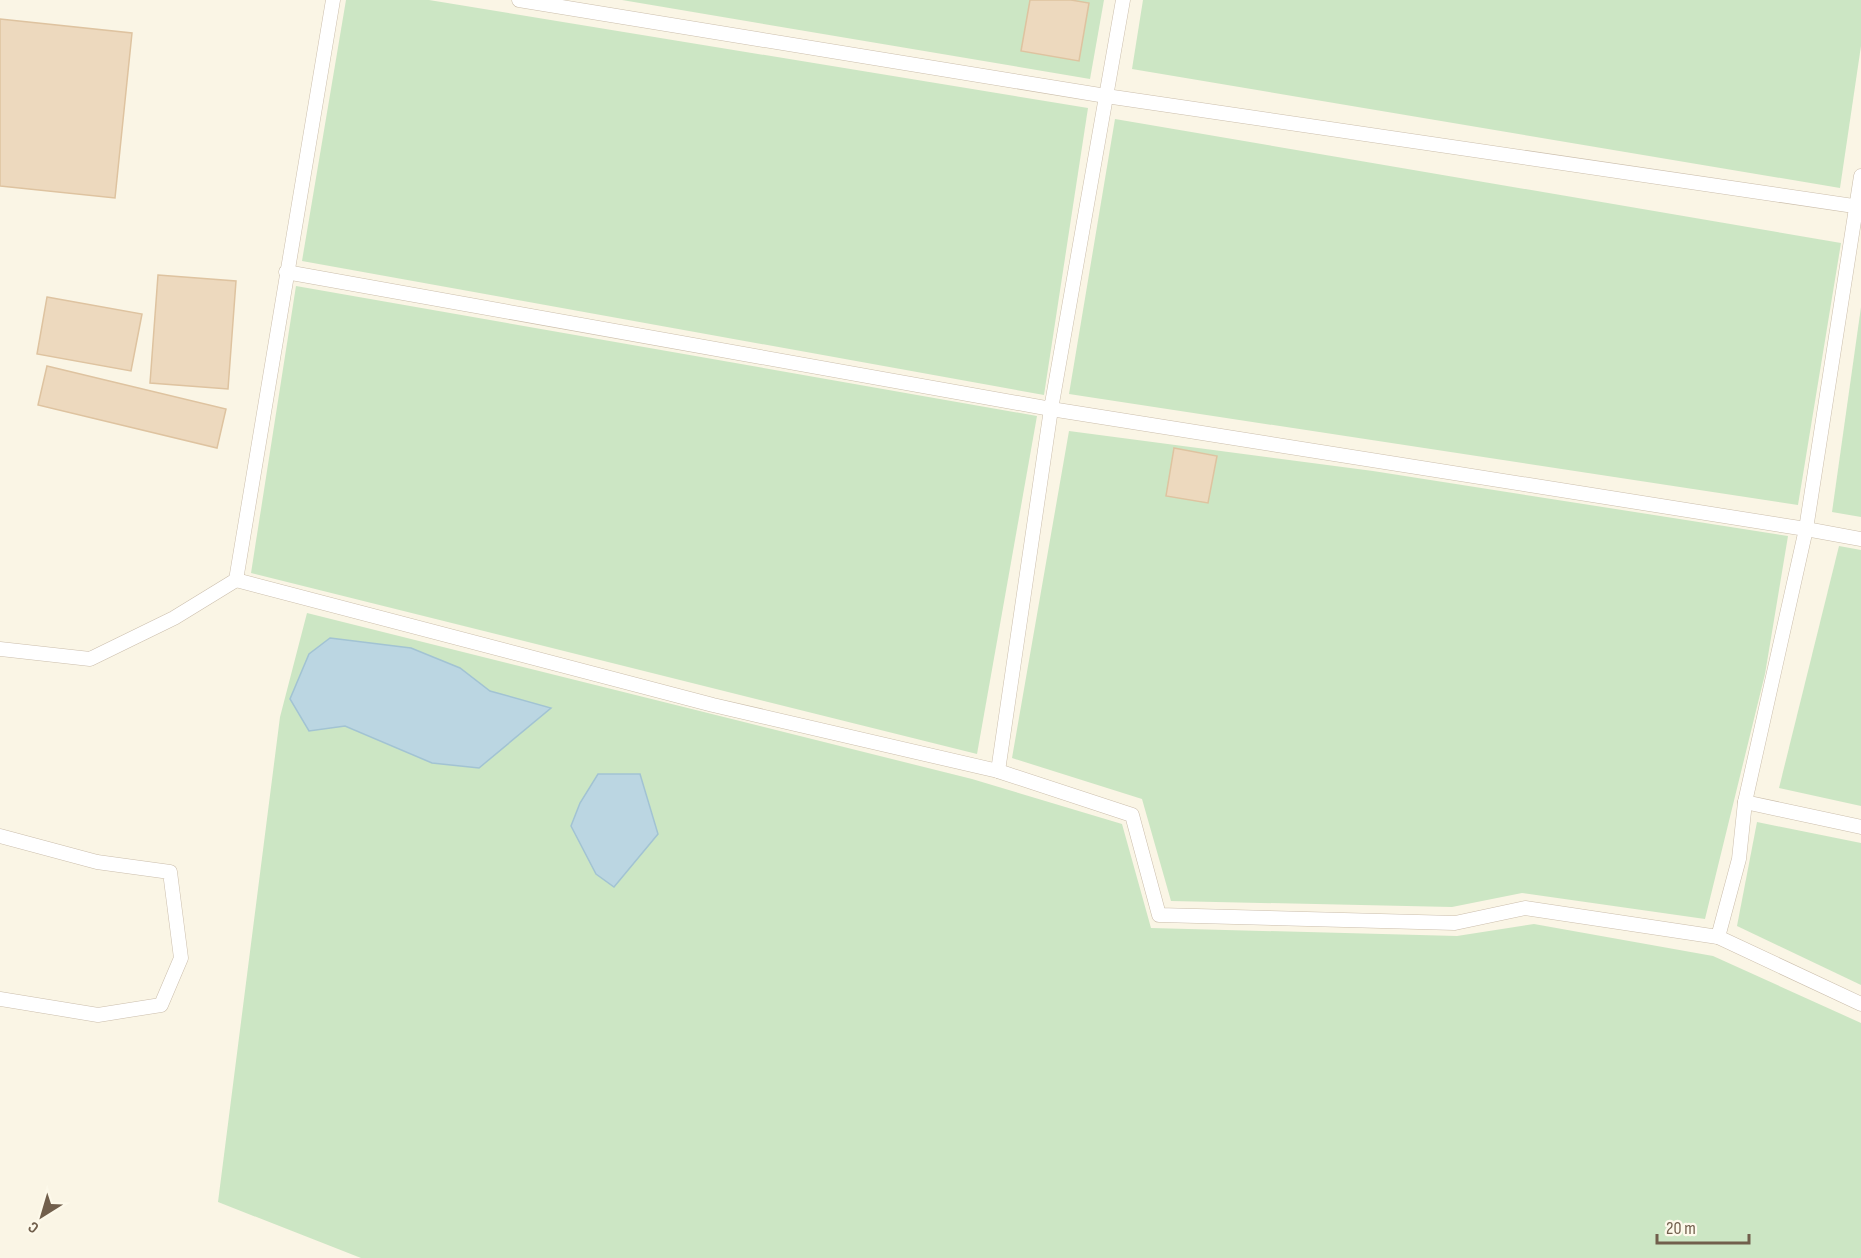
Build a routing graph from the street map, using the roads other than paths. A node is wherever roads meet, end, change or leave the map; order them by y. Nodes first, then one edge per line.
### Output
1 (333, 0) edge
2 (519, 0) edge
3 (1123, 0) edge
4 (1106, 96) junction
5 (1861, 176) edge
6 (1858, 206) edge
7 (286, 272) junction
8 (1051, 409) junction
9 (1806, 529) junction
10 (1861, 538) edge
11 (236, 580) junction
12 (0, 649) edge
13 (998, 771) junction
14 (1744, 802) junction
15 (1861, 827) edge
16 (0, 836) edge
17 (1718, 937) junction
18 (0, 999) edge
19 (1861, 1004) edge

1 - 7 lane
2 - 4 lane
3 - 4 lane
4 - 6 lane
4 - 8 lane
5 - 6 lane
6 - 9 lane
7 - 8 lane
7 - 11 lane
8 - 9 lane
8 - 13 lane
9 - 10 lane
9 - 14 lane
11 - 12 lane
11 - 13 lane
13 - 17 lane
14 - 15 lane
14 - 17 lane
16 - 18 lane
17 - 19 lane

